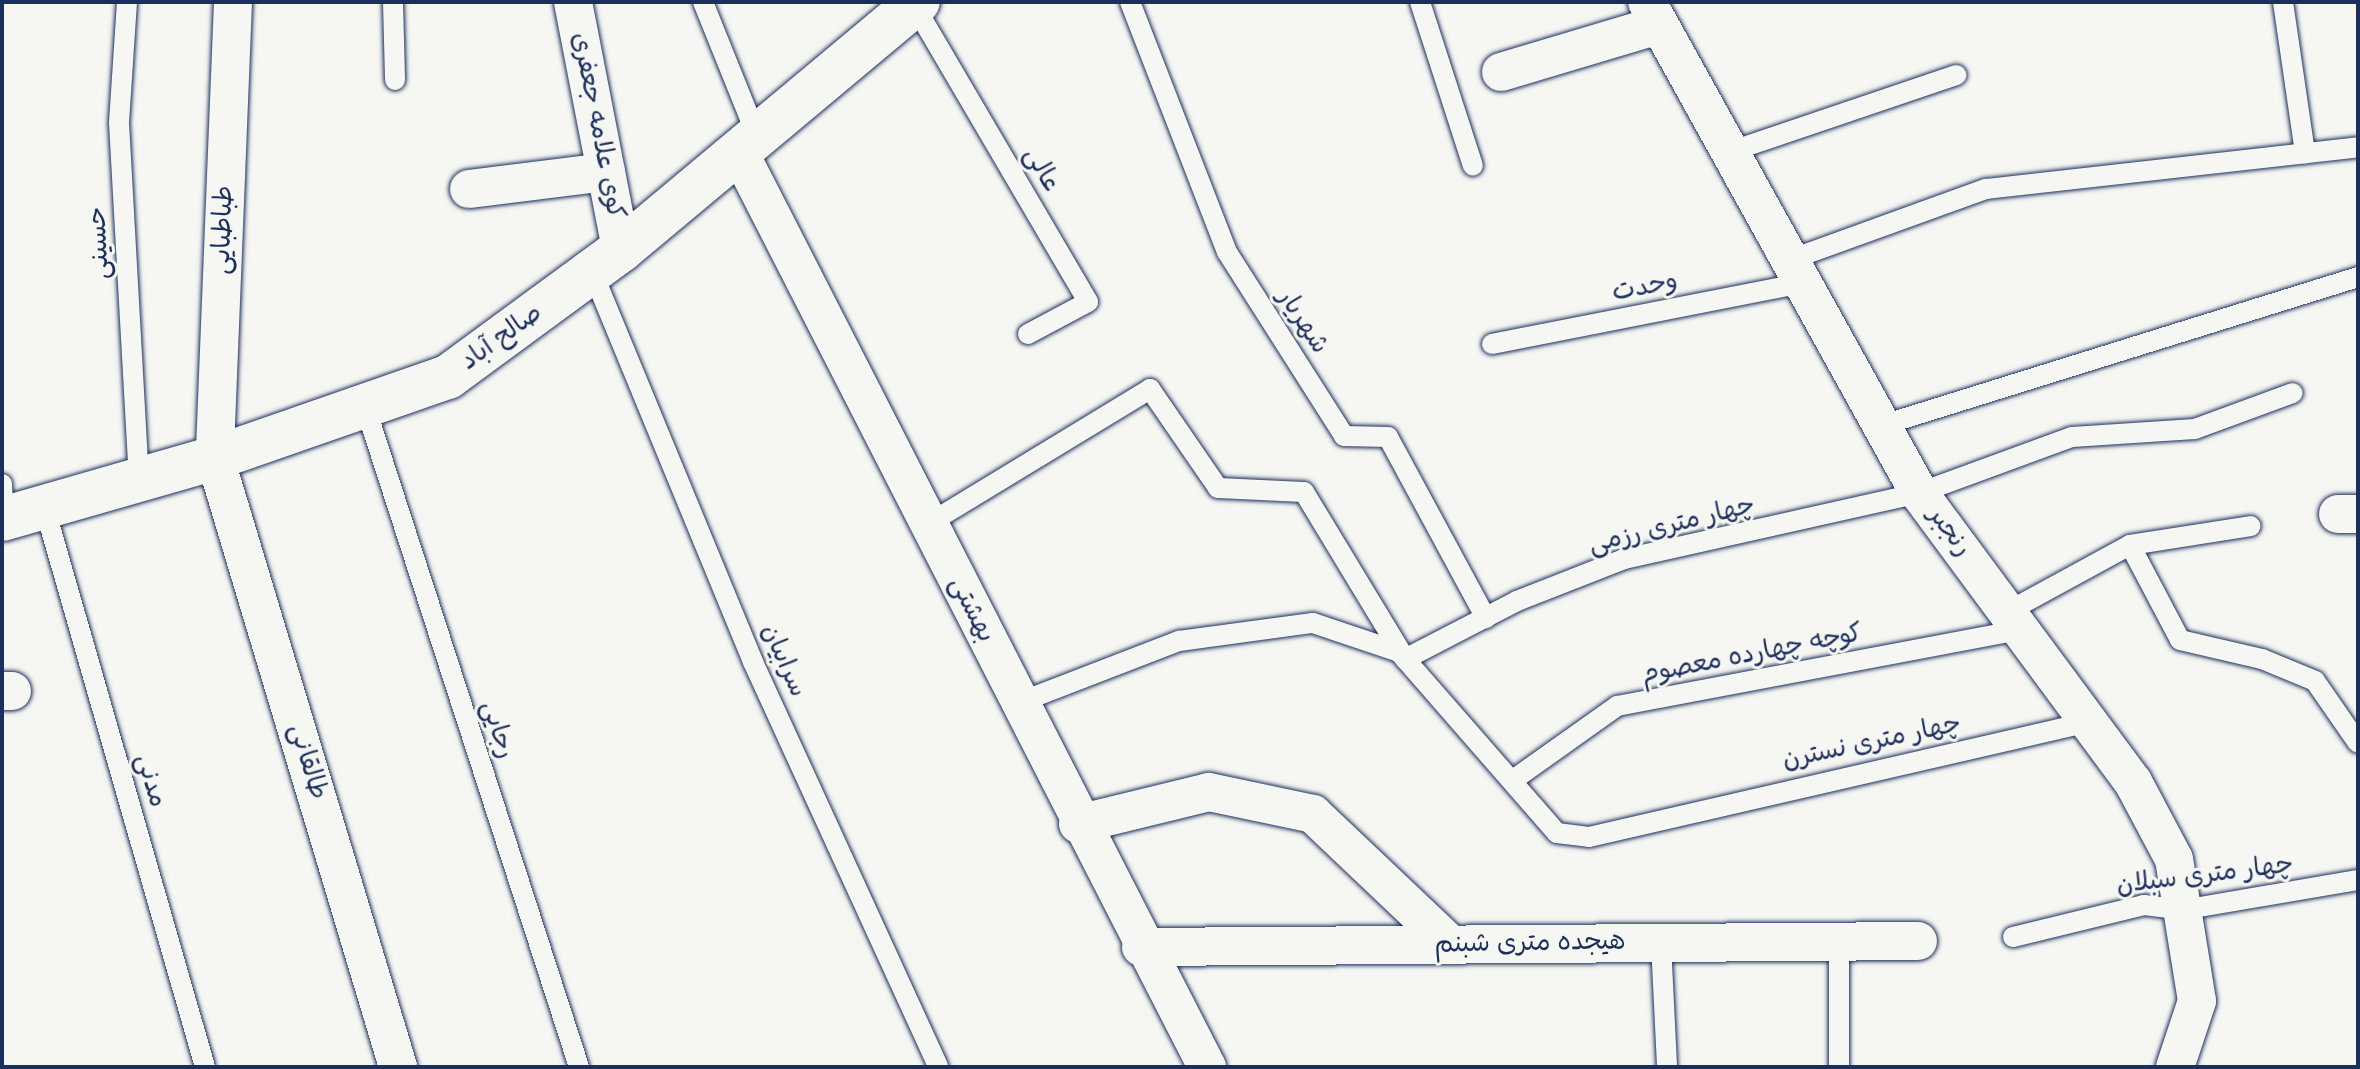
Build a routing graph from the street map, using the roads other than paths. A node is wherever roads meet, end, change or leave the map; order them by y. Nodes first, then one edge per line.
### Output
1 (127, 2) edge
2 (233, 2) edge
3 (393, 2) edge
4 (573, 2) edge
5 (703, 2) edge
6 (1130, 2) edge
7 (1420, 2) edge
8 (2283, 2) edge
9 (916, 4) edge
10 (1651, 14) edge
11 (1501, 72) dead end
12 (1957, 75) dead end
13 (395, 80) dead end
14 (748, 144) junction
15 (2358, 147) edge
16 (1732, 151) junction
17 (2305, 153) junction
18 (1473, 166) dead end
19 (606, 172) junction
20 (469, 189) dead end
21 (607, 260) junction
22 (1801, 270) junction
23 (2358, 277) edge
24 (1028, 334) dead end
25 (1492, 344) dead end
26 (2293, 393) dead end
27 (366, 409) junction
28 (1883, 425) junction
29 (215, 458) junction
30 (139, 481) junction
31 (1919, 493) junction
32 (13, 508) edge
33 (928, 524) junction
34 (2251, 526) dead end
35 (2130, 545) junction
36 (1486, 618) junction
37 (2014, 621) junction
38 (1405, 659) junction
39 (1018, 703) junction
40 (2089, 722) junction
41 (2358, 743) edge
42 (1513, 780) junction
43 (1078, 824) junction
44 (2358, 880) edge
45 (2182, 910) junction
46 (2013, 937) dead end
47 (1918, 941) dead end
48 (1839, 942) junction
49 (1661, 943) junction
50 (1451, 945) junction
51 (1141, 947) junction
52 (932, 1065) edge
53 (205, 1067) edge
54 (398, 1067) edge
55 (579, 1067) edge
56 (1207, 1067) edge
57 (1667, 1067) edge
58 (1839, 1067) edge
59 (2175, 1067) edge

1 - 30 lane, حسینی
2 - 29 street, طباطبایی
3 - 13 lane
4 - 19 street, کوی علامه جعفری
5 - 14 lane
6 - 36 lane, شهریار
7 - 18 lane
8 - 17 lane
9 - 14 street, صالح آباد
9 - 24 lane, عالی
10 - 11 street
10 - 16 street, رنجبر
12 - 16 lane
14 - 21 street, صالح آباد
14 - 33 street, بهشتی
15 - 17 lane, وحدت
16 - 22 street, رنجبر
17 - 22 lane, وحدت
19 - 20 street
19 - 21 street, کوی علامه جعفری
21 - 27 street, صالح آباد
21 - 52 lane, سرابیان
22 - 25 lane, وحدت
22 - 28 street, رنجبر
23 - 28 lane
26 - 31 lane, چهار متری رزمی
27 - 29 street, صالح آباد
27 - 55 lane, رجایی
28 - 31 street, رنجبر
29 - 30 street, صالح آباد
29 - 54 street, طالقانی
30 - 32 street, صالح آباد
31 - 36 lane, چهار متری رزمی
31 - 37 street, رنجبر
32 - 53 lane, مدنی
33 - 38 lane, چهار متری نسترن
33 - 39 street, بهشتی
34 - 35 lane, کوچه چهارده معصوم
35 - 37 lane, کوچه چهارده معصوم
35 - 41 lane
36 - 38 lane, چهار متری رزمی
37 - 40 street, رنجبر
37 - 42 lane, کوچه چهارده معصوم
38 - 39 lane
38 - 42 lane, چهار متری نسترن
39 - 43 street, بهشتی
40 - 42 lane, چهار متری نسترن
40 - 45 street, رنجبر
43 - 50 street
43 - 51 street, بهشتی
44 - 45 lane, چهار متری سبلان
45 - 46 lane, چهار متری سبلان
45 - 59 street, رنجبر
47 - 48 street, هیجده متری شبنم
48 - 49 street, هیجده متری شبنم
48 - 58 lane
49 - 50 street, هیجده متری شبنم
49 - 57 lane
50 - 51 street, هیجده متری شبنم
51 - 56 street, بهشتی

